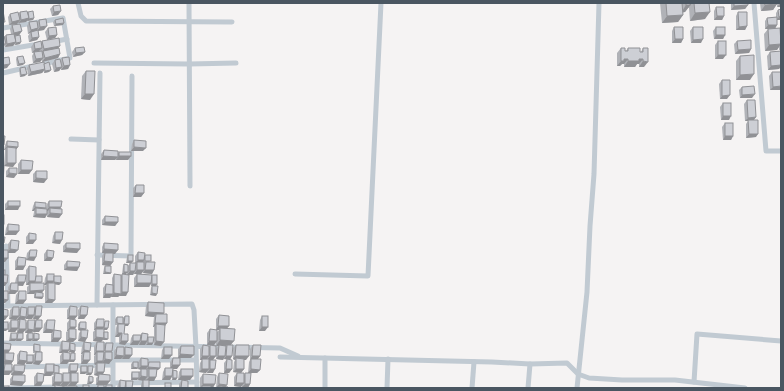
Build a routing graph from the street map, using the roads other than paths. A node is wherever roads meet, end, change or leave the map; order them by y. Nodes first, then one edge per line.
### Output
1 (78, 3) edge
2 (189, 3) edge
3 (381, 3) edge
4 (599, 3) edge
5 (754, 3) edge
6 (189, 21) junction
7 (232, 22) dead end
8 (3, 28) edge
9 (67, 39) junction
10 (3, 50) edge
11 (94, 63) dead end
12 (236, 63) dead end
13 (189, 64) junction
14 (3, 73) edge
15 (100, 73) dead end
16 (132, 76) dead end
17 (71, 139) dead end
18 (99, 140) junction
19 (781, 151) edge
20 (190, 186) dead end
21 (6, 246) dead end
22 (97, 256) junction
23 (295, 274) dead end
24 (97, 305) junction
25 (112, 305) junction
26 (5, 306) edge
27 (781, 341) edge
28 (3, 344) edge
29 (112, 345) junction
30 (196, 347) junction
31 (280, 357) dead end
32 (299, 357) junction
33 (325, 358) junction
34 (388, 359) junction
35 (196, 360) junction
36 (474, 362) junction
37 (112, 363) junction
38 (530, 364) junction
39 (11, 367) edge
40 (578, 374) junction
41 (196, 382) junction
42 (694, 382) junction
43 (113, 386) edge
44 (8, 388) edge
45 (197, 388) edge
46 (325, 388) edge
47 (387, 388) edge
48 (472, 388) edge
49 (528, 388) edge
50 (577, 388) edge
51 (745, 388) edge

1 - 6 street
2 - 6 street
3 - 23 street
4 - 40 street
5 - 19 street
6 - 7 street
6 - 13 street
8 - 9 street
9 - 10 street
9 - 14 street
11 - 13 street
12 - 13 street
13 - 20 street
15 - 18 street
16 - 22 street
17 - 18 street
18 - 22 street
21 - 26 street
22 - 24 street
24 - 25 street
24 - 26 street
25 - 29 street
25 - 30 street
27 - 42 street
28 - 29 street
29 - 30 street
29 - 37 street
30 - 32 street
30 - 35 street
31 - 32 street
32 - 33 street
33 - 34 street
33 - 46 street
34 - 36 street
34 - 47 street
35 - 37 street
35 - 41 street
36 - 38 street
36 - 48 street
37 - 39 street
37 - 43 street
38 - 40 street
38 - 49 street
40 - 42 street
40 - 50 street
41 - 43 street
41 - 45 street
42 - 51 street
43 - 44 street

